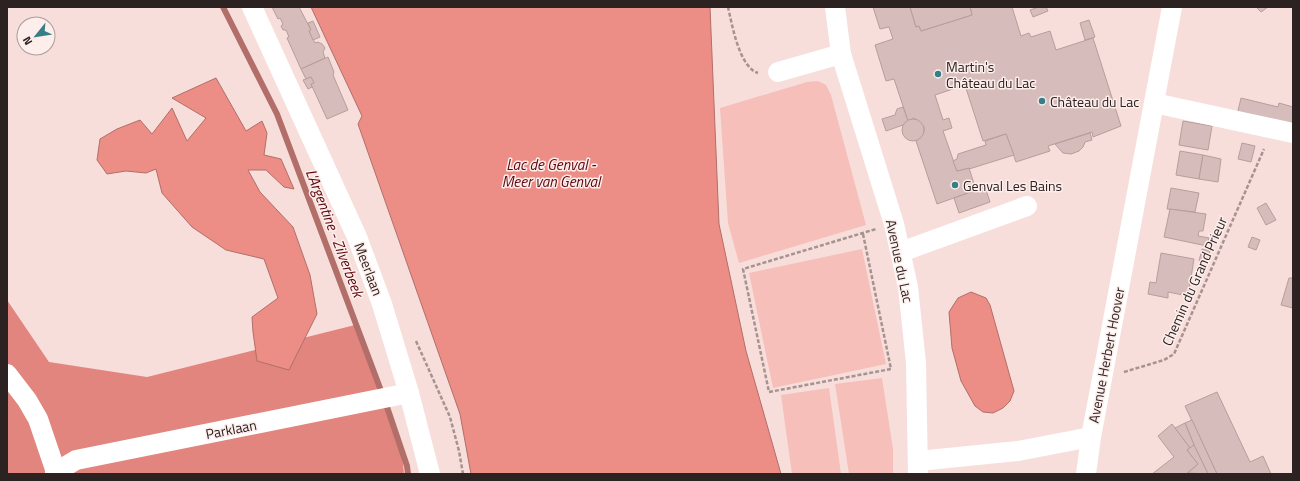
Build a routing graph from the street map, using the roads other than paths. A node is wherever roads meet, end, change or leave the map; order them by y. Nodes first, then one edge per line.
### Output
1 (252, 7) edge
2 (835, 7) edge
3 (1172, 7) edge
4 (842, 54) junction
5 (778, 72) road end
6 (1154, 103) junction
7 (1293, 133) edge
8 (1027, 206) dead end
9 (900, 252) junction
10 (7, 374) edge
11 (403, 394) junction
12 (1091, 437) junction
13 (918, 467) edge
14 (55, 473) edge
15 (430, 474) edge
16 (1086, 474) edge

1 - 11 street, Meerlaan
2 - 4 street, Avenue du Lac
3 - 6 street, Avenue Herbert Hoover
4 - 5 street
4 - 9 street, Avenue du Lac
6 - 7 street
6 - 12 street, Avenue Herbert Hoover
8 - 9 street
9 - 13 street, Avenue du Lac
10 - 14 street, Parklaan
11 - 14 street, Parklaan
11 - 15 street, Meerlaan
12 - 13 street, Avenue Herbert Hoover
12 - 16 street

